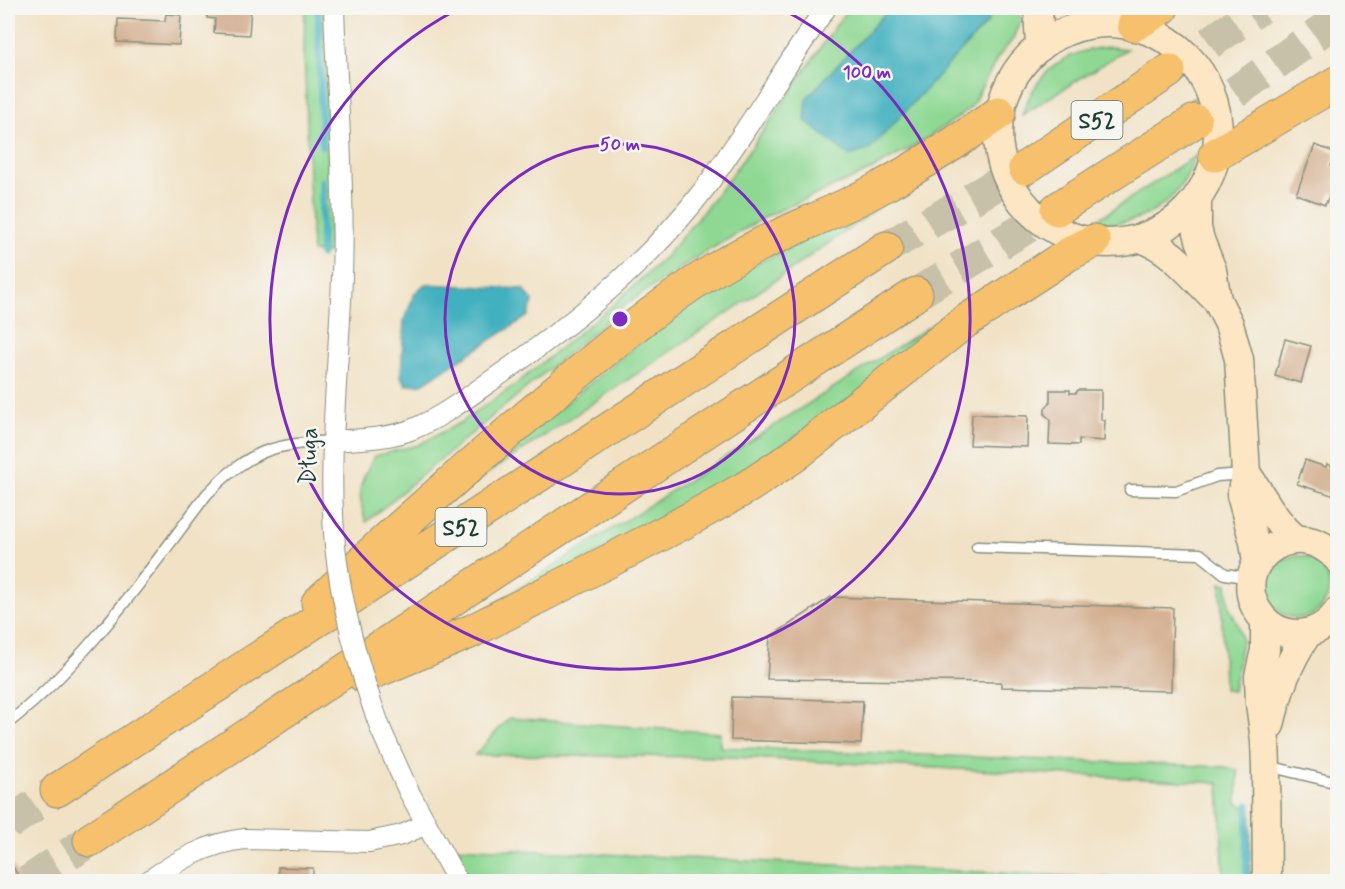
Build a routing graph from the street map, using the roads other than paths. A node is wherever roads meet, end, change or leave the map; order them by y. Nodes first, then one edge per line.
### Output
1 (334, 8) edge
2 (826, 8) edge
3 (1038, 8) edge
4 (1162, 8) edge
5 (1076, 16) edge
6 (1134, 24) junction
7 (1040, 47) junction
8 (1170, 71) tunnel mouth
9 (1338, 82) edge
10 (999, 113) junction
11 (1195, 121) tunnel mouth
12 (1215, 155) junction
13 (1025, 168) tunnel mouth
14 (1197, 197) junction
15 (1057, 209) tunnel mouth
16 (1141, 238) junction
17 (1094, 241) junction
18 (886, 248) tunnel mouth
19 (916, 294) tunnel mouth
20 (1217, 300) junction
21 (333, 441) junction
22 (1246, 473) junction
23 (1130, 490) dead end
24 (1296, 539) junction
25 (977, 547) dead end
26 (1338, 559) edge
27 (1254, 571) junction
28 (1337, 613) edge
29 (1265, 621) junction
30 (1308, 633) junction
31 (263, 657) junction
32 (296, 704) junction
33 (8, 723) edge
34 (1266, 754) junction
35 (1338, 783) edge
36 (57, 790) tunnel mouth
37 (426, 824) junction
38 (90, 840) tunnel mouth
39 (147, 882) edge
40 (458, 882) edge
41 (1267, 882) edge

1 - 21 street, Długa
2 - 21 street
3 - 7 street
4 - 6 highway
5 - 6 street
5 - 7 street
6 - 12 street
7 - 10 street
8 - 13 highway, S52
9 - 12 highway
10 - 17 street
10 - 31 highway
11 - 15 highway, S52
12 - 14 street
14 - 16 street
14 - 20 street
16 - 17 street
16 - 20 street
17 - 32 highway
18 - 31 highway, S52
19 - 32 highway, S52
20 - 22 street
21 - 33 lane
21 - 37 street, Długa, bridge
22 - 23 lane
22 - 24 street
22 - 27 street
24 - 26 street
24 - 27 street
25 - 27 lane
27 - 29 street
28 - 30 street
29 - 30 street
29 - 34 street
30 - 34 street
31 - 36 highway, S52
32 - 38 highway, S52
34 - 35 lane
34 - 41 street
37 - 39 street
37 - 40 street, Długa

